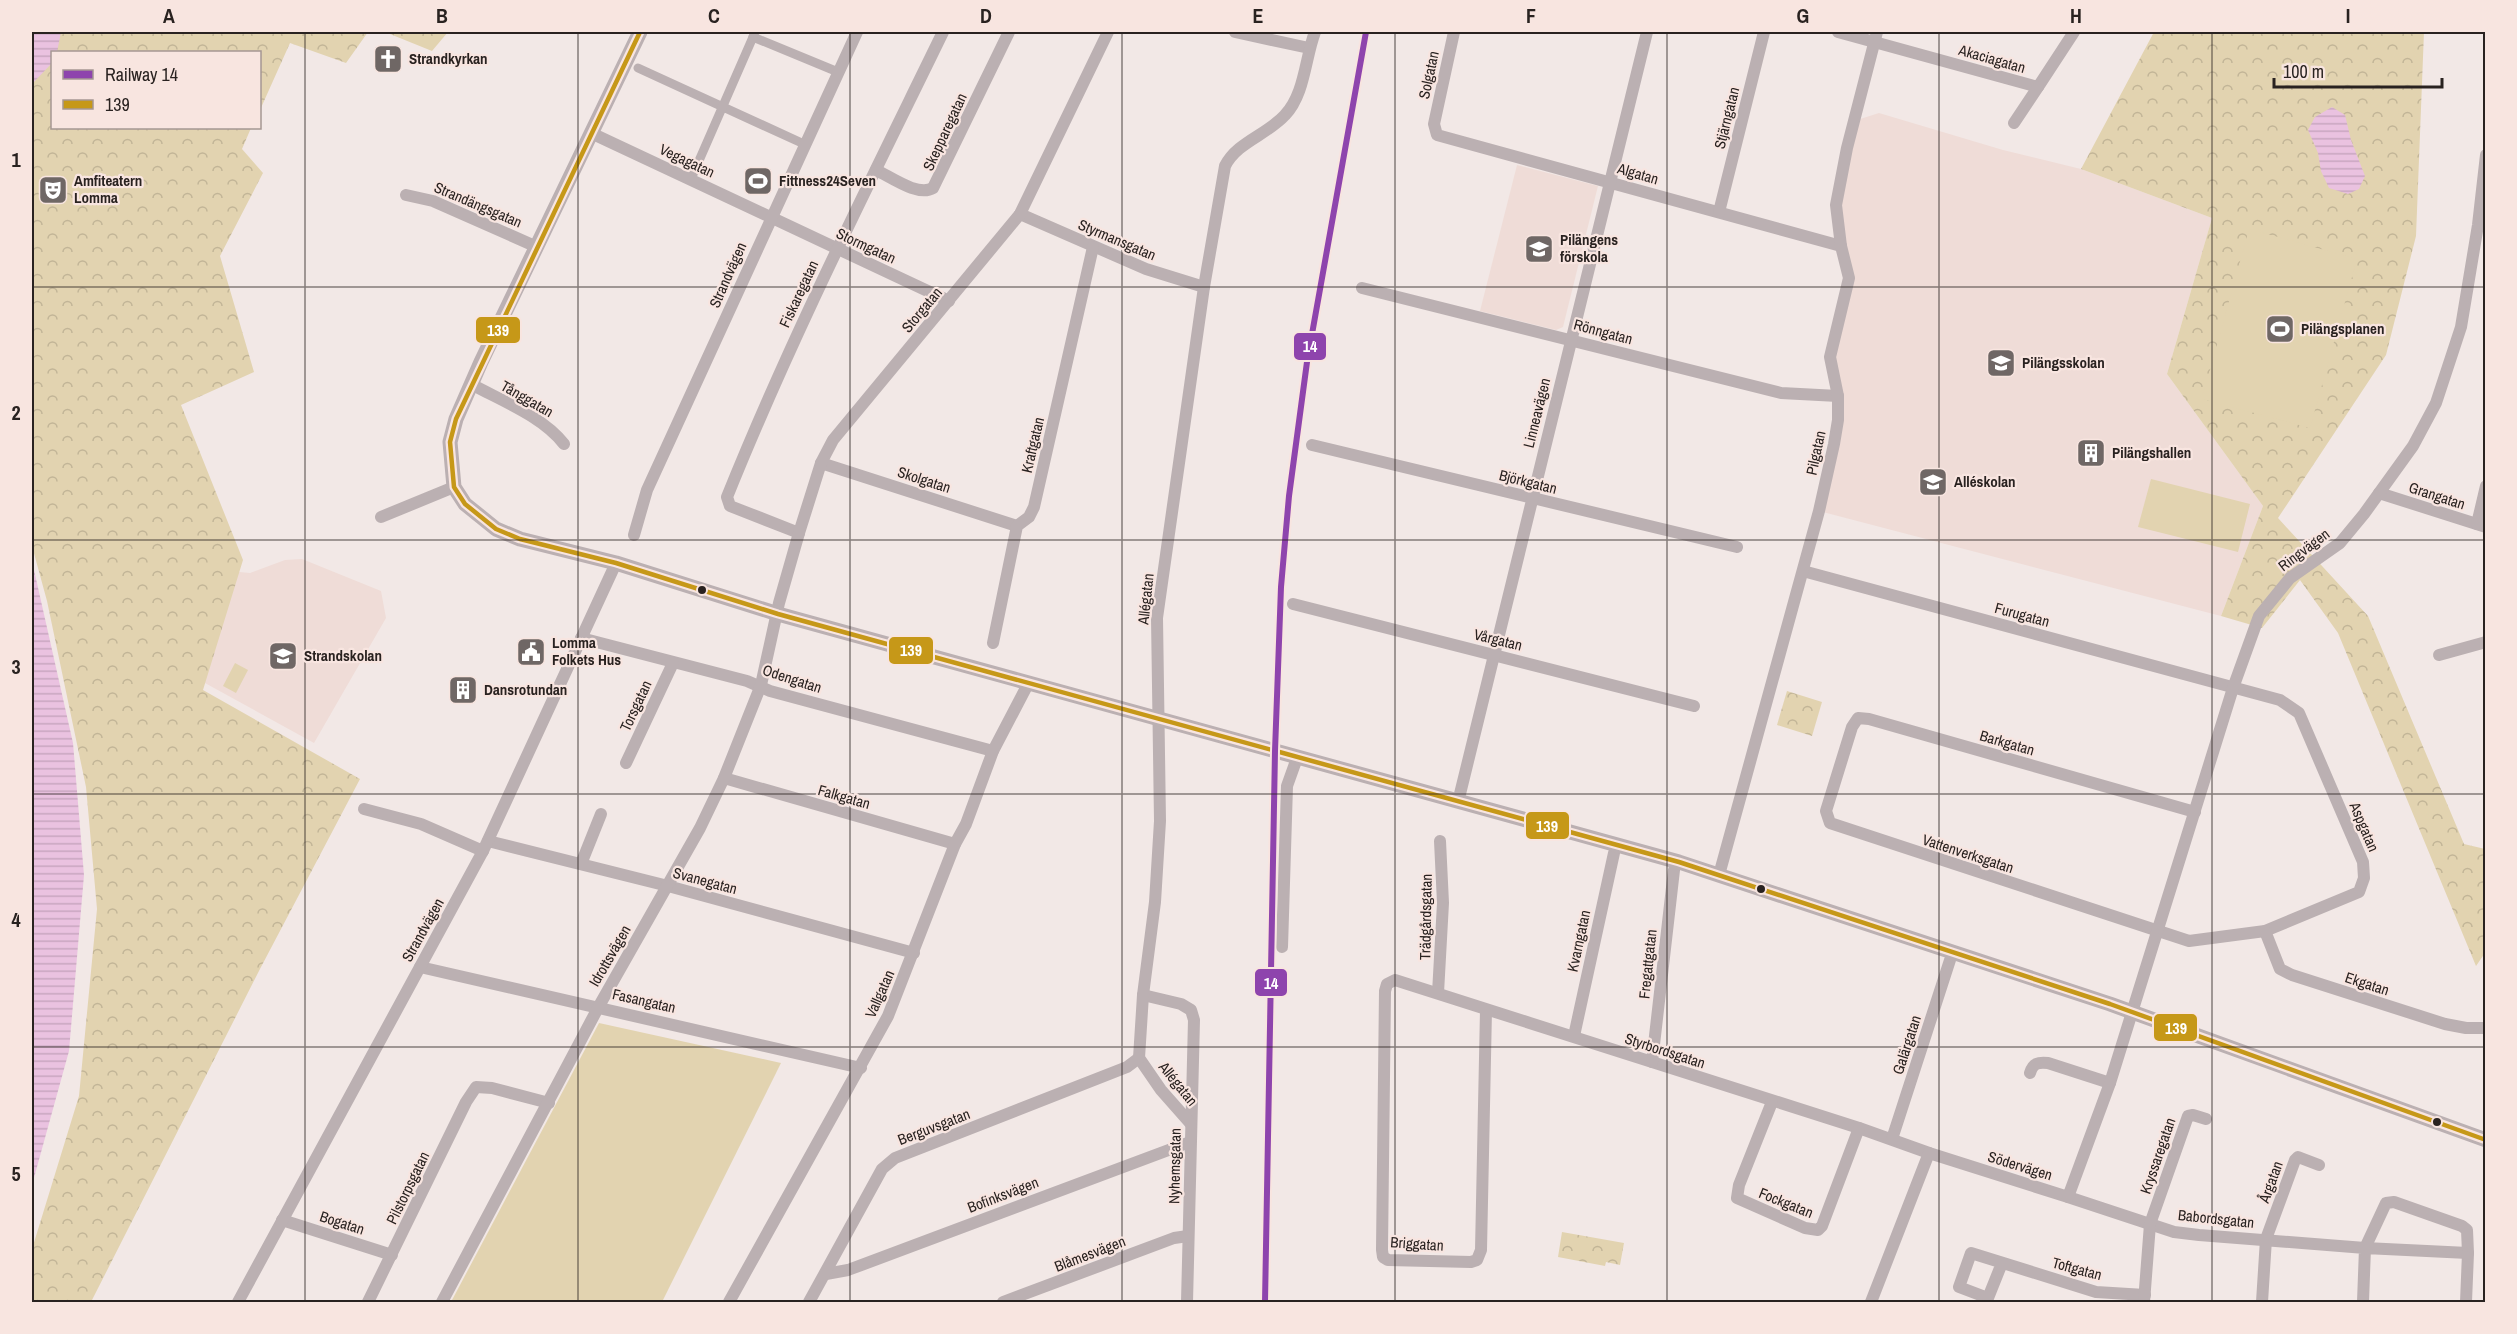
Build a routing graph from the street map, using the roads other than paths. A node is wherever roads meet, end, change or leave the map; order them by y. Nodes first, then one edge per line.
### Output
1 (640, 32) edge
2 (857, 32) edge
3 (943, 32) edge
4 (1009, 32) edge
5 (1108, 32) edge
6 (1235, 32) edge
7 (1315, 32) edge
8 (1454, 32) edge
9 (1647, 32) edge
10 (1764, 32) edge
11 (1838, 32) edge
12 (2074, 32) edge
13 (754, 34) edge
14 (1270, 35) edge
15 (1876, 36) edge
16 (1309, 48) junction
17 (638, 68) dead end
18 (838, 72) junction
19 (2038, 87) junction
20 (722, 107) junction
21 (2014, 123) dead end
22 (1434, 124) joint
23 (591, 133) junction
24 (804, 144) junction
25 (2486, 155) edge
26 (876, 170) junction
27 (691, 179) junction
28 (1609, 182) junction
29 (406, 195) dead end
30 (1719, 212) junction
31 (1020, 214) junction
32 (770, 218) junction
33 (537, 246) junction
34 (1841, 246) junction
35 (1094, 247) junction
36 (837, 249) junction
37 (1204, 287) junction
38 (1362, 288) dead end
39 (949, 301) junction
40 (1571, 339) junction
41 (471, 384) junction
42 (1838, 396) junction
43 (564, 444) dead end
44 (1312, 445) dead end
45 (821, 463) junction
46 (2486, 486) edge
47 (454, 487) junction
48 (2379, 493) junction
49 (1531, 498) junction
50 (381, 517) dead end
51 (1017, 526) junction
52 (2481, 526) edge
53 (799, 533) junction
54 (634, 535) dead end
55 (1737, 548) dead end
56 (616, 563) junction
57 (1803, 571) junction
58 (1293, 604) dead end
59 (778, 614) junction
60 (581, 638) junction
61 (2486, 642) edge
62 (993, 643) dead end
63 (1493, 655) junction
64 (2439, 656) dead end
65 (673, 663) junction
66 (1028, 684) junction
67 (761, 685) junction
68 (2233, 688) junction
69 (1694, 706) dead end
70 (1159, 720) junction
71 (993, 751) junction
72 (1297, 758) junction
73 (626, 763) dead end
74 (1841, 764) joint
75 (724, 778) junction
76 (1458, 802) junction
77 (364, 809) dead end
78 (2195, 812) junction
79 (601, 814) dead end
80 (1440, 841) dead end
81 (955, 844) junction
82 (485, 846) junction
83 (1614, 853) dead end
84 (581, 864) junction
85 (1674, 870) dead end
86 (1719, 875) junction
87 (668, 886) junction
88 (2157, 930) junction
89 (2265, 931) junction
90 (1282, 947) dead end
91 (914, 953) junction
92 (1950, 960) dead end
93 (420, 967) junction
94 (1391, 981) joint
95 (1438, 993) junction
96 (1143, 995) junction
97 (599, 1006) junction
98 (1486, 1010) junction
99 (2132, 1012) junction
100 (2486, 1028) edge
101 (1574, 1036) junction
102 (1139, 1058) junction
103 (1652, 1062) junction
104 (861, 1068) junction
105 (2030, 1073) dead end
106 (2110, 1083) junction
107 (1772, 1102) junction
108 (549, 1103) junction
109 (2206, 1119) dead end
110 (1191, 1124) junction
111 (1859, 1128) junction
112 (1892, 1139) junction
113 (2486, 1140) edge
114 (1190, 1142) junction
115 (1929, 1153) junction
116 (2319, 1164) dead end
117 (2068, 1197) junction
118 (282, 1220) junction
119 (2150, 1224) junction
120 (1188, 1236) junction
121 (2266, 1239) junction
122 (2365, 1248) junction
123 (2468, 1253) junction
124 (392, 1255) junction
125 (2002, 1263) dead end
126 (826, 1274) junction
127 (2145, 1298) edge
128 (238, 1302) edge
129 (368, 1302) edge
130 (442, 1302) edge
131 (729, 1302) edge
132 (809, 1302) edge
133 (1003, 1302) edge
134 (1187, 1302) edge
135 (1871, 1302) edge
136 (2262, 1302) edge
137 (2363, 1302) edge
138 (2466, 1302) edge

1 - 23 street
2 - 18 street, Strandvägen
3 - 26 street, Fiskaregatan
4 - 26 street, Skepparegatan
5 - 31 street, Storgatan
6 - 14 street
7 - 16 street
8 - 22 street, Solgatan
9 - 28 street, Linneavägen
10 - 30 street, Stjärngatan
11 - 15 street, Akaciagatan
12 - 19 street, Akaciagatan
13 - 18 street
13 - 20 street
14 - 16 street
15 - 19 street, Akaciagatan
15 - 34 street, Pilgatan
16 - 37 street, Allégatan
17 - 20 street
18 - 24 street, Strandvägen
19 - 21 street
20 - 24 street
20 - 27 street
22 - 28 street, Algatan
23 - 27 street, Vegagatan
23 - 33 street
24 - 32 street, Strandvägen
25 - 48 street, Ringvägen
26 - 36 street, Fiskaregatan
27 - 32 street, Vegagatan
28 - 30 street, Algatan
28 - 40 street, Linneavägen
29 - 33 street, Strandängsgatan
30 - 34 street, Algatan
31 - 35 street, Styrmansgatan
31 - 39 street, Storgatan
32 - 36 street, Stormgatan
32 - 54 street, Strandvägen
33 - 41 street
34 - 42 street, Pilgatan
35 - 37 street, Styrmansgatan
35 - 51 street, Kraftgatan
36 - 39 street, Stormgatan
36 - 53 street, Fiskaregatan
37 - 70 street, Allégatan
38 - 40 street, Rönngatan
39 - 45 street, Storgatan
40 - 42 street, Rönngatan
40 - 49 street, Linneavägen
41 - 43 street, Tånggatan
41 - 47 street
42 - 57 street, Pilgatan
44 - 49 street, Björkgatan
45 - 51 street, Skolgatan
45 - 53 street, Storgatan
46 - 52 street
47 - 50 street
47 - 56 street
48 - 52 street, Grangatan
48 - 68 street, Ringvägen
49 - 55 street, Björkgatan
49 - 63 street, Linneavägen
51 - 62 street, Kraftgatan
53 - 59 street, Storgatan
56 - 59 street
56 - 60 street, Strandvägen
57 - 68 street, Furugatan
57 - 86 street, Pilgatan
58 - 63 street, Vårgatan
59 - 66 street
59 - 67 street, Idrottsvägen
60 - 65 street, Odengatan
60 - 82 street, Strandvägen
61 - 64 street
63 - 69 street, Vårgatan
63 - 76 street, Linneavägen
65 - 67 street, Odengatan
65 - 73 street, Torsgatan
66 - 70 street
66 - 71 street, Vallgatan
67 - 71 street, Odengatan
67 - 75 street, Idrottsvägen
68 - 78 street, Ringvägen
68 - 89 street, Aspgatan
70 - 72 street
70 - 96 street, Allégatan
71 - 81 street, Vallgatan
72 - 76 street
72 - 90 street
74 - 78 street, Barkgatan
74 - 88 street, Vattenverksgatan
75 - 81 street, Falkgatan
75 - 87 street, Idrottsvägen
76 - 86 street
77 - 82 street, Svanegatan
78 - 88 street, Ringvägen
79 - 84 street
80 - 95 street, Trädgårdsgatan
81 - 91 street, Vallgatan
82 - 84 street, Svanegatan
82 - 93 street, Strandvägen
83 - 101 street, Kvarngatan
84 - 87 street, Svanegatan
85 - 103 street, Fregattgatan
86 - 99 street
87 - 91 street, Svanegatan
87 - 97 street, Idrottsvägen
88 - 89 street, Aspgatan
88 - 99 street, Ringvägen
89 - 100 street, Ekgatan
91 - 104 street, Vallgatan
92 - 112 street, Galärgatan
93 - 97 street, Fasangatan
93 - 118 street, Strandvägen
94 - 95 street, Styrbordsgatan
94 - 98 street, Briggatan
95 - 98 street, Styrbordsgatan
96 - 102 street, Allégatan
96 - 110 street, Nyhemsgatan
97 - 104 street, Fasangatan
97 - 108 street, Idrottsvägen
98 - 101 street, Styrbordsgatan
99 - 106 street, Södervägen
99 - 113 street
101 - 103 street, Styrbordsgatan
102 - 110 street, Allégatan
102 - 126 street, Berguvsgatan
103 - 107 street, Styrbordsgatan
104 - 131 street, Vallgatan
105 - 106 street
106 - 117 street, Södervägen
107 - 111 street, Styrbordsgatan
107 - 111 street, Fockgatan
108 - 124 street, Pilstorpsgatan
108 - 130 street, Idrottsvägen
109 - 119 street, Kryssaregatan
110 - 114 street, Nyhemsgatan
111 - 112 street, Styrbordsgatan
112 - 115 street, Styrbordsgatan
114 - 120 street, Nyhemsgatan
114 - 126 street, Bofinksvägen
115 - 117 street, Södervägen
115 - 135 street
116 - 121 street, Årgatan
117 - 119 street, Babordsgatan
118 - 124 street, Bogatan
118 - 128 street, Strandvägen
119 - 121 street, Babordsgatan
119 - 127 street
120 - 133 street, Blåmesvägen
120 - 134 street, Nyhemsgatan
121 - 122 street, Babordsgatan
121 - 136 street
122 - 123 street, Babordsgatan
122 - 123 street
122 - 137 street
123 - 138 street
124 - 129 street, Pilstorpsgatan
125 - 127 street, Toftgatan
126 - 132 street, Berguvsgatan

